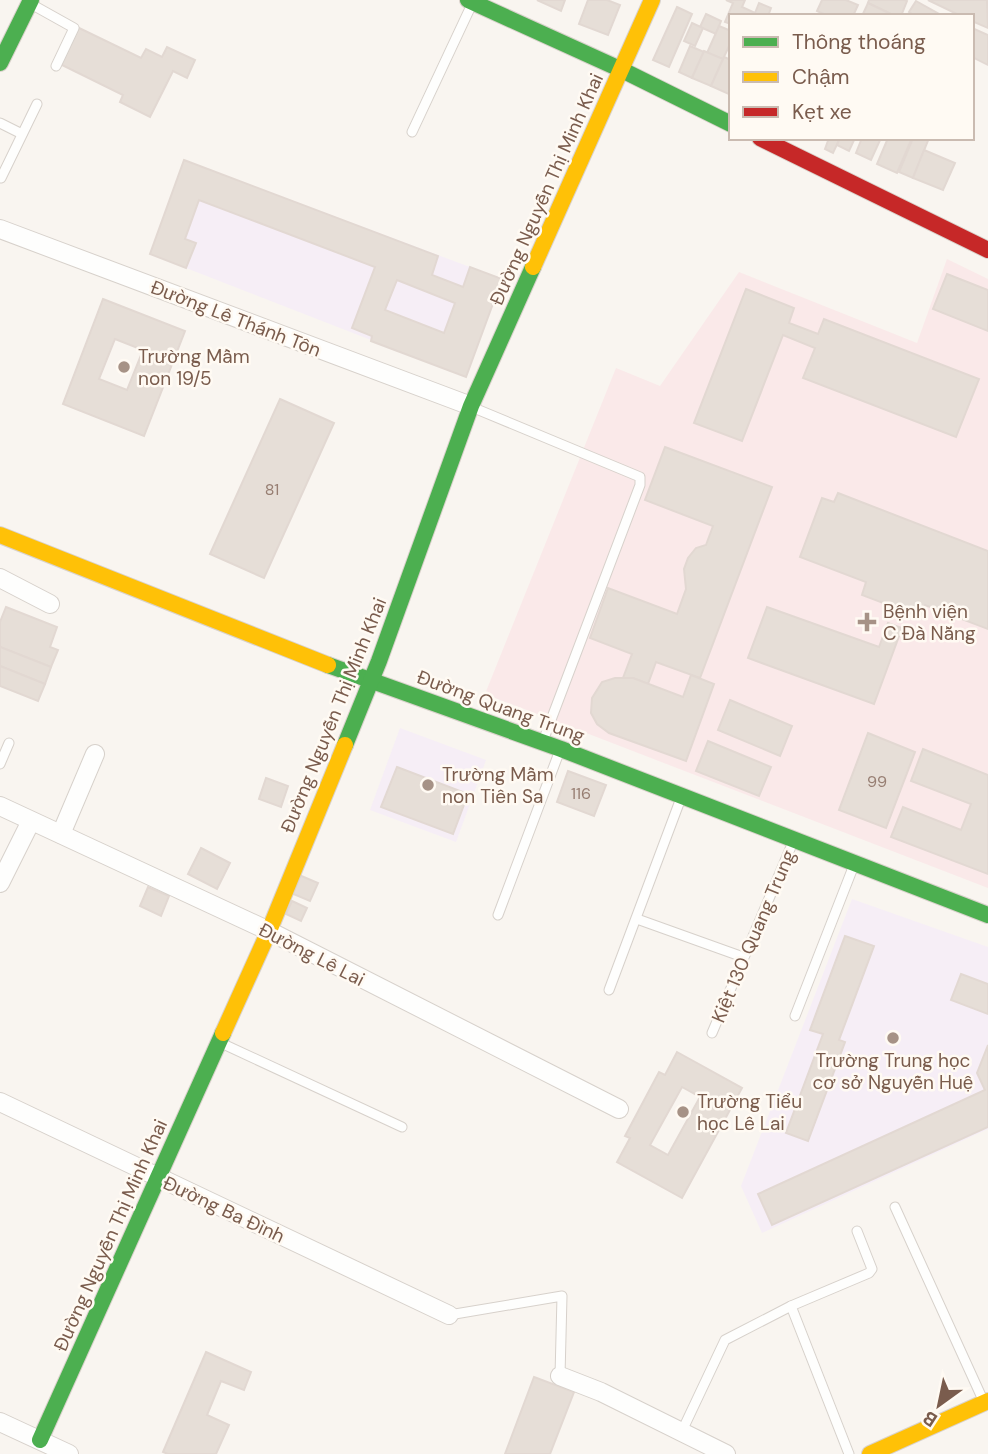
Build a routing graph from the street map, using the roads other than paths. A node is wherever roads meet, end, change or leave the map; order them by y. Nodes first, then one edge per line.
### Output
1 (652, 0) edge
2 (470, 1) edge
3 (30, 2) edge
4 (0, 64) edge
5 (56, 66) dead end
6 (622, 71) junction
7 (37, 104) dead end
8 (0, 123) edge
9 (729, 123) edge
10 (412, 132) dead end
11 (22, 134) junction
12 (764, 140) edge
13 (1, 178) edge
14 (0, 229) edge
15 (988, 250) edge
16 (471, 406) junction
17 (0, 535) edge
18 (0, 579) edge
19 (50, 604) dead end
20 (370, 682) junction
21 (542, 742) junction
22 (9, 743) dead end
23 (561, 749) junction
24 (95, 754) dead end
25 (0, 764) edge
26 (682, 796) junction
27 (0, 806) edge
28 (32, 821) junction
29 (61, 834) junction
30 (793, 840) junction
31 (855, 863) junction
32 (0, 883) edge
33 (498, 915) dead end
34 (988, 915) edge
35 (637, 919) junction
36 (269, 932) junction
37 (743, 957) junction
38 (609, 990) dead end
39 (795, 1017) dead end
40 (712, 1032) dead end
41 (219, 1043) junction
42 (0, 1102) edge
43 (619, 1109) dead end
44 (402, 1127) dead end
45 (159, 1179) junction
46 (895, 1207) dead end
47 (857, 1231) dead end
48 (791, 1306) junction
49 (449, 1315) joint
50 (560, 1376) joint
51 (986, 1401) edge
52 (0, 1422) edge
53 (682, 1431) junction
54 (40, 1440) junction
55 (889, 1450) edge
56 (69, 1454) edge
57 (726, 1454) edge
58 (849, 1454) edge
59 (870, 1454) edge

1 - 6 street, Đường Nguyễn Thị Minh Khai
2 - 6 street
2 - 10 lane
3 - 4 street
3 - 5 lane
6 - 9 street
6 - 16 street, Đường Nguyễn Thị Minh Khai
7 - 11 lane
8 - 11 lane
11 - 13 lane
12 - 15 street
14 - 16 street, Đường Lê Thánh Tôn
16 - 20 street, Đường Nguyễn Thị Minh Khai
16 - 21 lane
17 - 20 street, Đường Quang Trung
18 - 19 street
20 - 21 street, Đường Quang Trung
20 - 36 street, Đường Nguyễn Thị Minh Khai
21 - 23 street, Đường Quang Trung
22 - 25 lane
23 - 26 street, Đường Quang Trung
23 - 33 lane
24 - 29 street
26 - 30 street, Đường Quang Trung
26 - 35 lane
27 - 28 street, Đường Lê Lai
28 - 29 street, Đường Lê Lai
28 - 32 street
29 - 36 street, Đường Lê Lai
30 - 31 street, Đường Quang Trung
30 - 37 lane, Kiệt 130 Quang Trung
31 - 34 street, Đường Quang Trung
31 - 39 lane
35 - 37 lane
35 - 38 lane
36 - 41 street, Đường Nguyễn Thị Minh Khai
36 - 43 street, Đường Lê Lai
37 - 40 lane, Kiệt 130 Quang Trung
41 - 44 lane
41 - 45 street, Đường Nguyễn Thị Minh Khai
42 - 45 street, Đường Ba Đình
45 - 49 street, Đường Ba Đình
45 - 54 street, Đường Nguyễn Thị Minh Khai
46 - 51 lane
47 - 48 lane
48 - 53 lane
48 - 58 lane
49 - 50 lane
50 - 53 street
51 - 55 street
52 - 54 street
53 - 57 street
54 - 56 street
55 - 59 street

